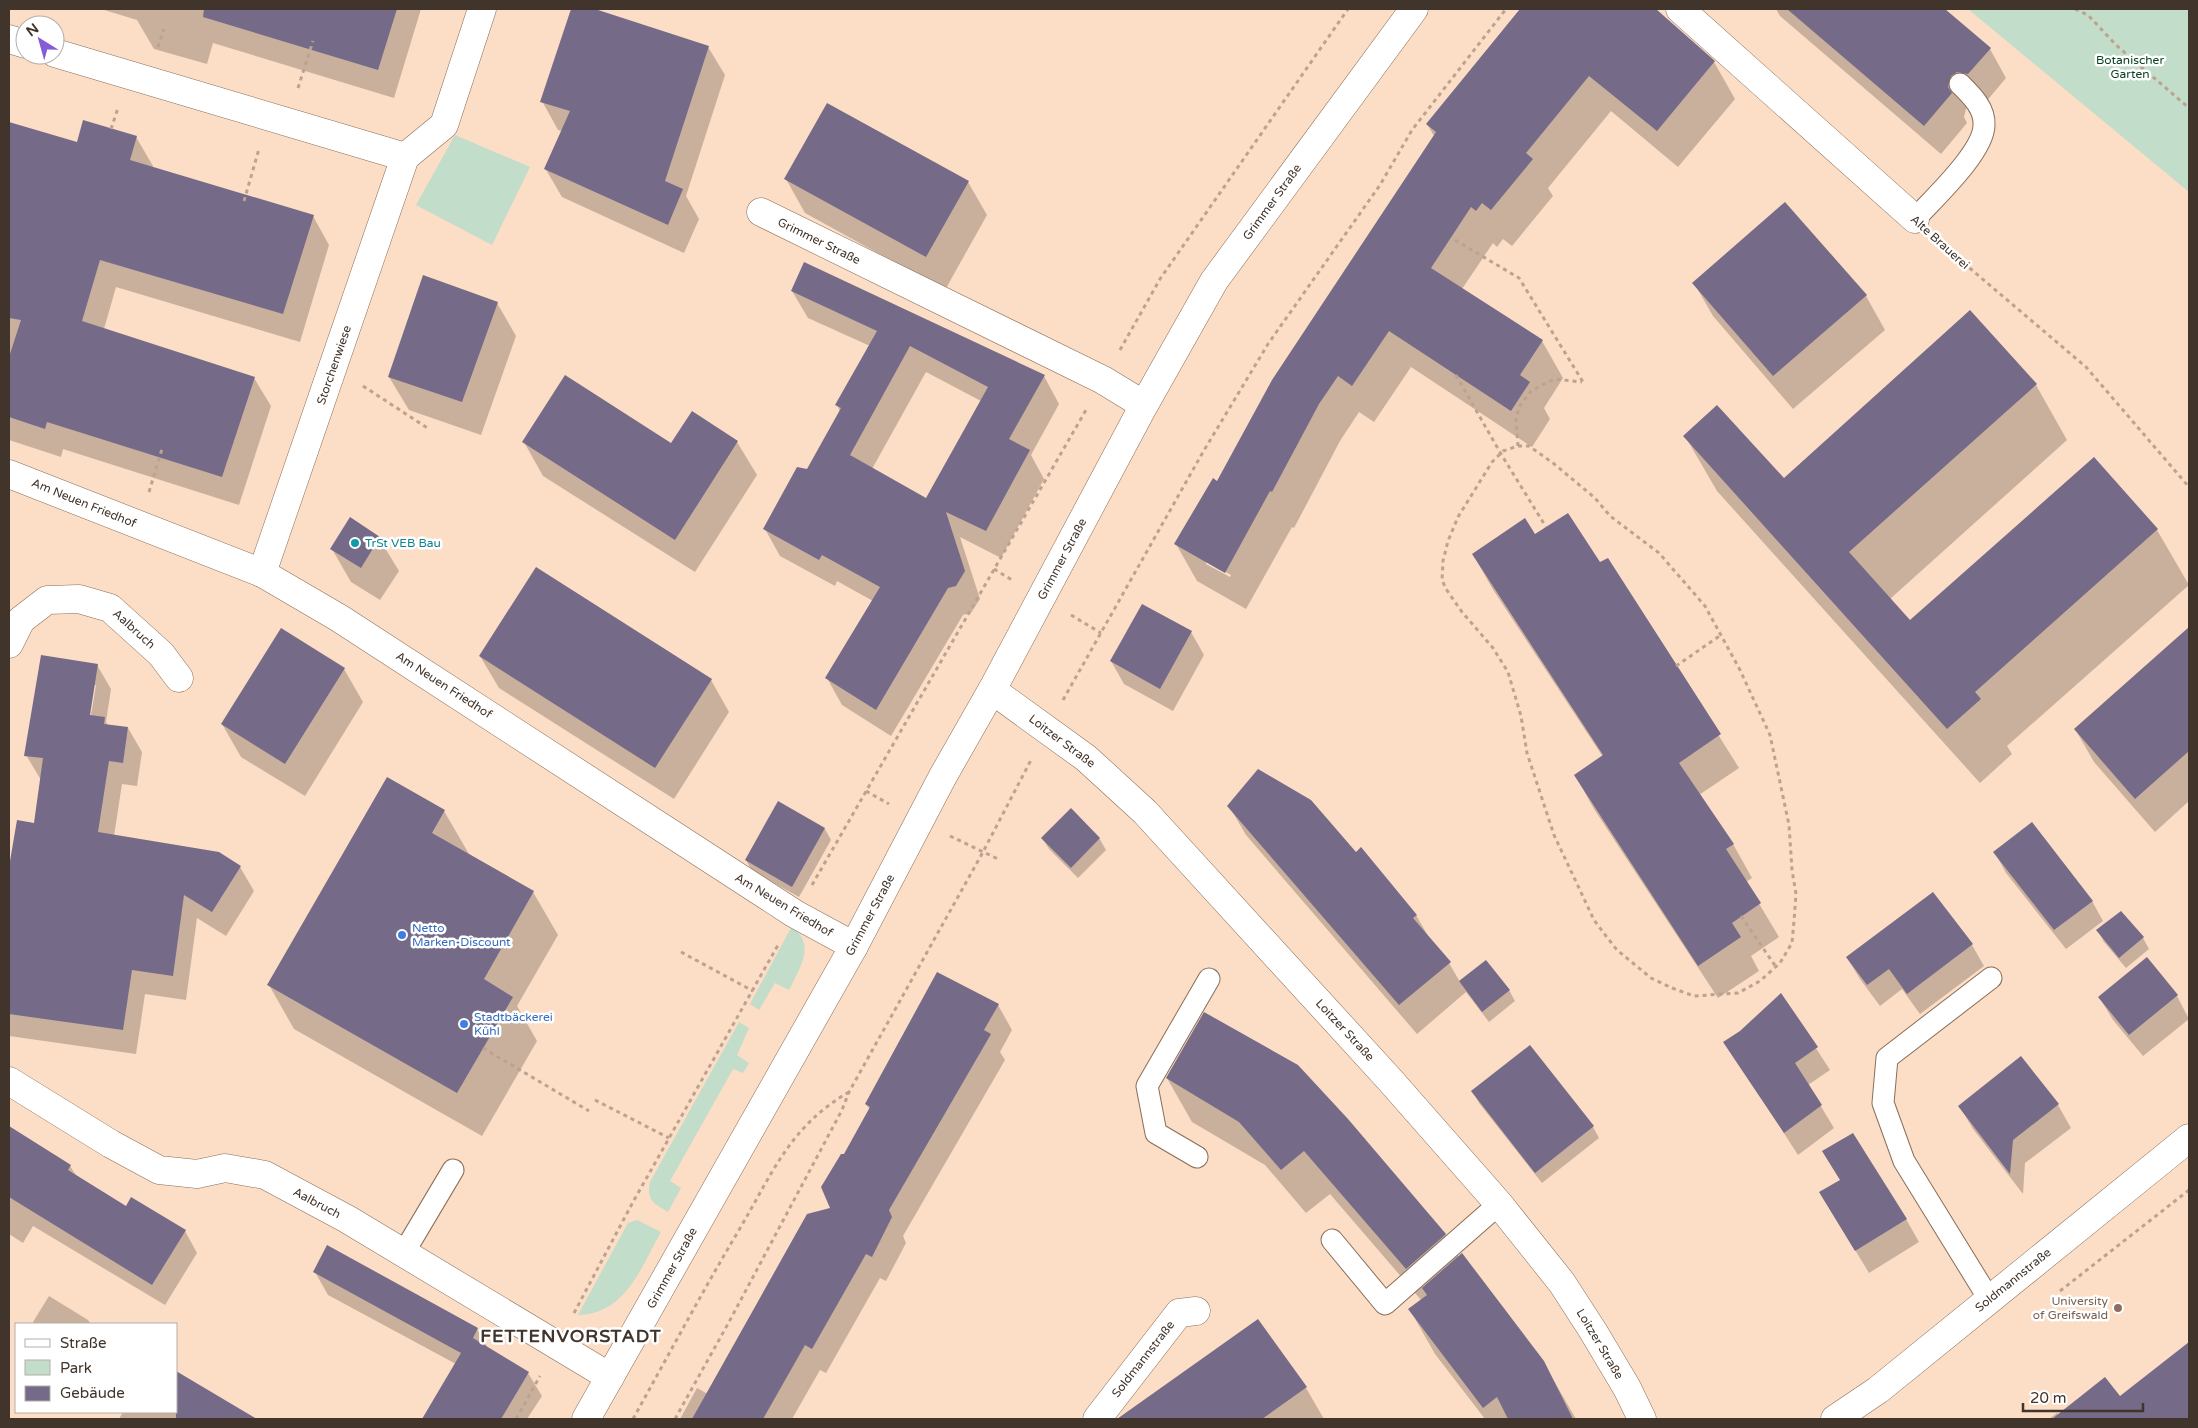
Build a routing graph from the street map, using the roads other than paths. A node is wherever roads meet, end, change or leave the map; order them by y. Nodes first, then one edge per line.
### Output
1 (482, 9) edge
2 (1414, 9) edge
3 (1680, 9) edge
4 (65, 56) edge
5 (1960, 84) dead end
6 (405, 156) junction
7 (761, 212) dead end
8 (1914, 219) joint
9 (1144, 405) junction
10 (9, 474) edge
11 (262, 573) junction
12 (9, 644) edge
13 (178, 678) dead end
14 (992, 690) junction
15 (854, 946) junction
16 (1991, 978) dead end
17 (1209, 979) dead end
18 (9, 1081) edge
19 (2189, 1138) edge
20 (1197, 1157) dead end
21 (454, 1170) dead end
22 (1499, 1204) junction
23 (1332, 1240) dead end
24 (403, 1254) junction
25 (1989, 1299) junction
26 (1196, 1311) dead end
27 (610, 1377) junction
28 (586, 1419) edge
29 (1097, 1419) edge
30 (1642, 1419) edge
31 (1834, 1419) edge

1 - 6 street
2 - 9 street, Grimmer Straße
3 - 8 street, Alte Brauerei
4 - 6 street
5 - 8 lane
6 - 11 street, Storchenwiese
7 - 9 street, Grimmer Straße
9 - 14 street, Grimmer Straße
10 - 11 street, Am Neuen Friedhof
11 - 15 street, Am Neuen Friedhof
12 - 13 street, Aalbruch
14 - 15 street, Grimmer Straße
14 - 22 street, Loitzer Straße
15 - 27 street, Grimmer Straße
16 - 25 lane
17 - 20 lane
18 - 24 street, Aalbruch
19 - 25 street, Soldmannstraße
21 - 24 lane
22 - 23 lane
22 - 30 street, Loitzer Straße
24 - 27 street, Aalbruch
25 - 31 street, Soldmannstraße
26 - 29 street, Soldmannstraße
27 - 28 street, Grimmer Straße

